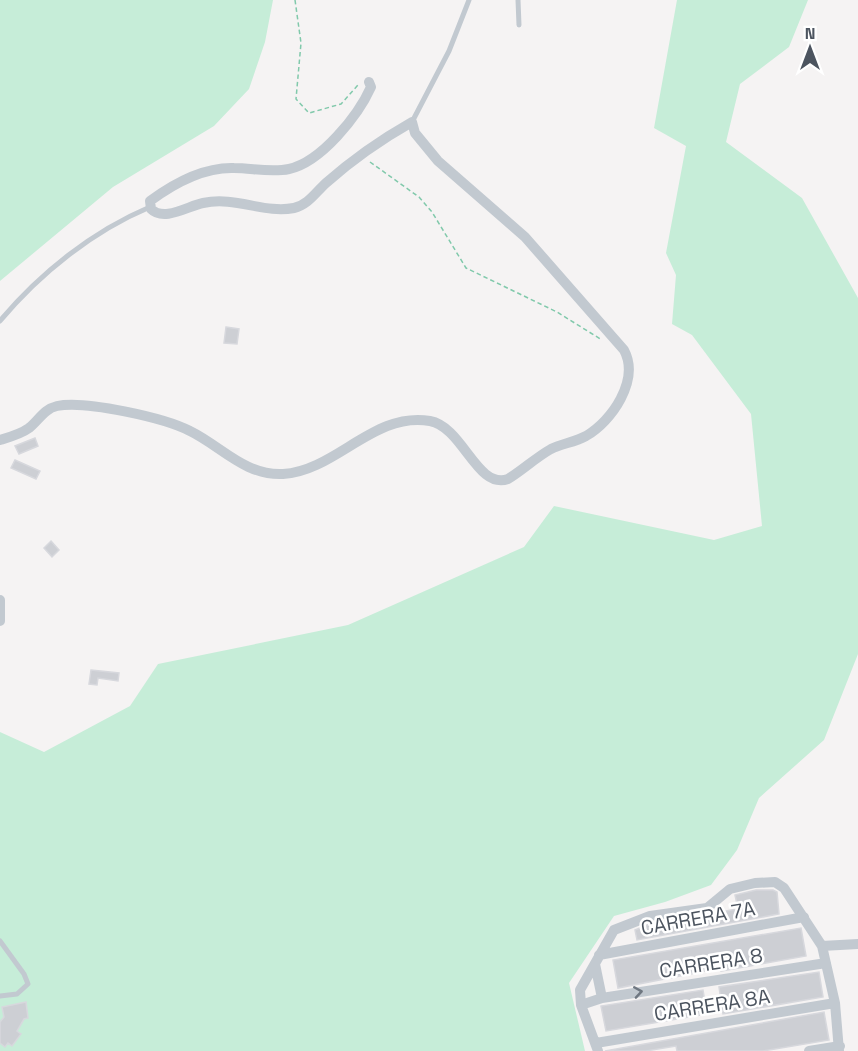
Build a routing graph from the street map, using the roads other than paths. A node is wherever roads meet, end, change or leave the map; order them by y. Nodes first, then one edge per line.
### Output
1 (469, 0) edge
2 (518, 0) edge
3 (519, 25) dead end
4 (369, 82) road end
5 (412, 122) junction
6 (150, 207) junction
7 (0, 321) edge
8 (0, 440) edge
9 (0, 600) edge
10 (0, 621) edge
11 (804, 917) junction
12 (0, 941) edge
13 (858, 944) edge
14 (822, 946) junction
15 (597, 959) junction
16 (826, 963) junction
17 (0, 996) edge
18 (602, 998) junction
19 (835, 1003) junction
20 (581, 1005) junction
21 (597, 1047) edge
22 (840, 1048) edge
23 (809, 1051) edge

1 - 5 lane
2 - 3 lane
4 - 6 street
5 - 6 street
5 - 8 street
6 - 7 lane
9 - 10 street
11 - 14 street
11 - 15 street, CARRERA 7A
11 - 15 street
12 - 17 lane
13 - 14 street
14 - 16 street
15 - 18 street
15 - 20 street
18 -> 16 street, CARRERA 8
16 - 19 street
18 - 20 street, CARRERA 8
19 - 21 street, CARRERA 8A
19 - 22 street
20 - 21 street
22 - 23 street

